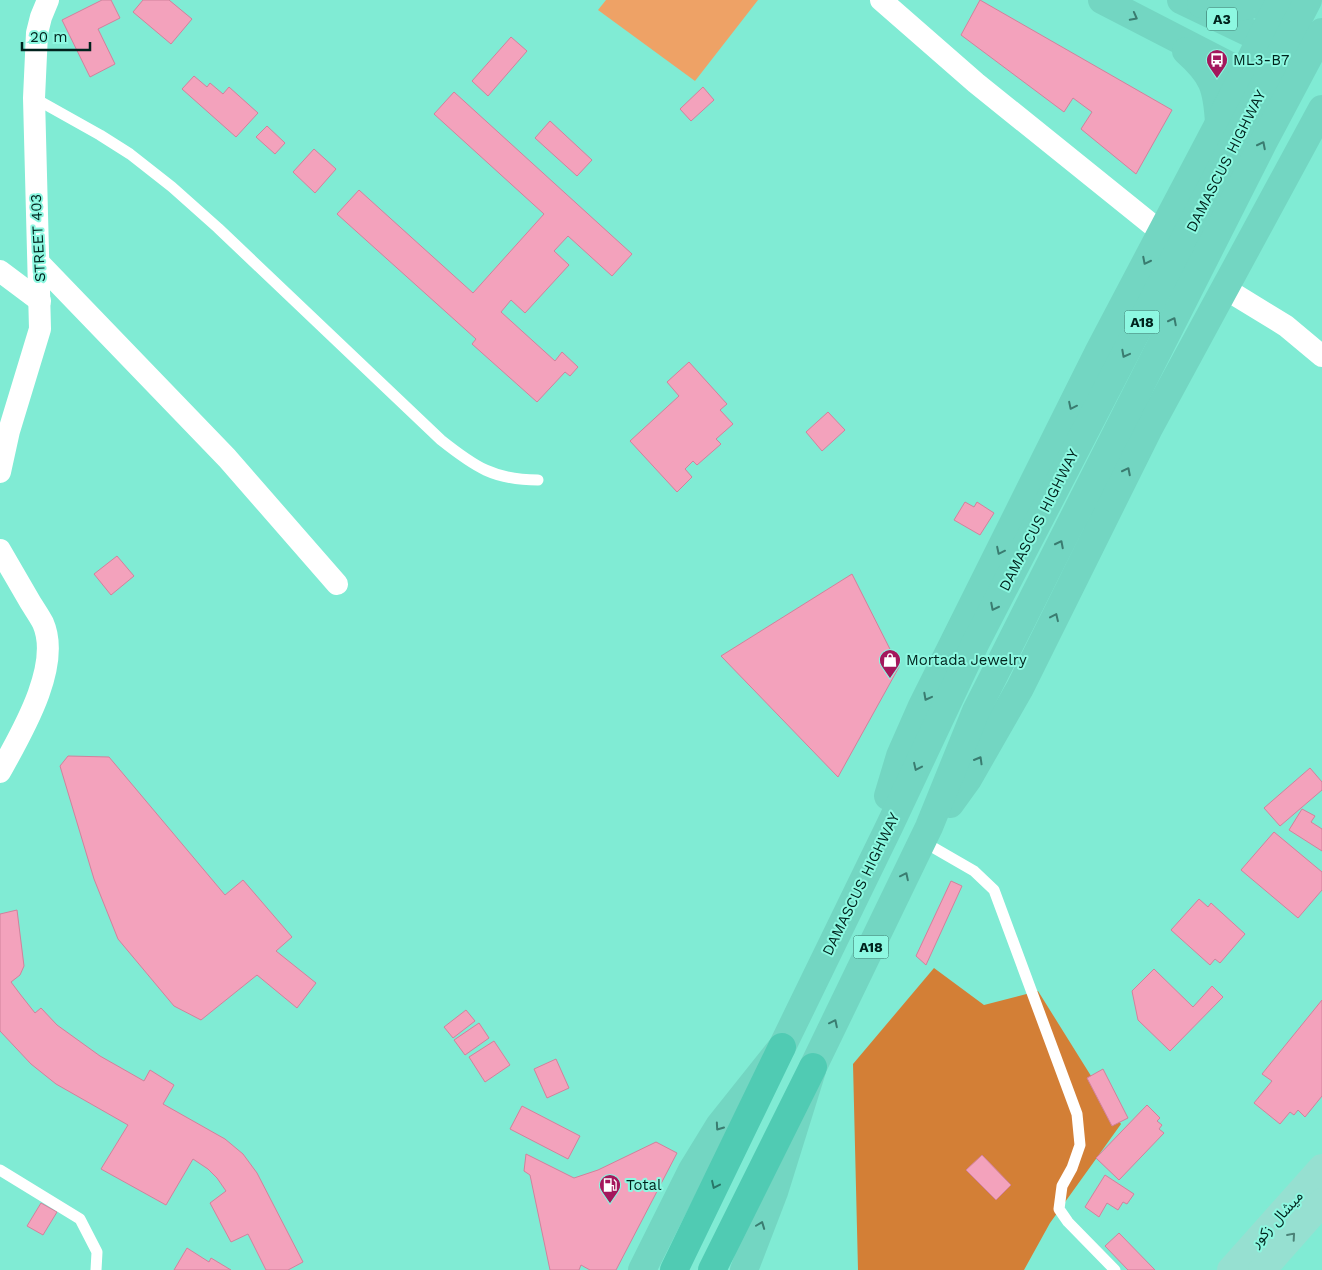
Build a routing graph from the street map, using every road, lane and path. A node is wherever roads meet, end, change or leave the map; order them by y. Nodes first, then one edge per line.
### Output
1 (48, 0) edge
2 (881, 0) edge
3 (1102, 0) edge
4 (1182, 0) edge
5 (1265, 0) edge
6 (1280, 0) edge
7 (1308, 0) edge
8 (1322, 32) edge
9 (1166, 34) junction
10 (1261, 38) junction
11 (1322, 68) edge
12 (1244, 73) junction
13 (34, 98) junction
14 (1321, 112) edge
15 (1219, 123) junction
16 (1322, 149) edge
17 (1283, 180) junction
18 (1185, 188) junction
19 (1256, 230) junction
20 (1161, 232) junction
21 (39, 263) junction
22 (0, 271) edge
23 (1224, 288) junction
24 (40, 301) junction
25 (1322, 356) edge
26 (0, 472) edge
27 (538, 480) dead end
28 (0, 550) edge
29 (338, 584) dead end
30 (0, 772) edge
31 (926, 834) junction
32 (879, 846) junction
33 (782, 1047) junction
34 (813, 1066) junction
35 (1322, 1168) edge
36 (0, 1170) edge
37 (1322, 1202) edge
38 (675, 1269) edge
39 (96, 1270) edge
40 (642, 1270) edge
41 (712, 1270) edge
42 (744, 1270) edge
43 (1115, 1270) edge
44 (1231, 1270) edge
45 (1262, 1270) edge

1 - 13 street, STREET 403
2 - 20 street
3 -> 9 highway, A3
4 - 5 highway
4 - 10 highway, A3
6 - 10 highway
7 -> 32 highway, DAMASCUS HIGHWAY / A18
31 -> 8 highway, DAMASCUS HIGHWAY / A18
9 - 12 highway, A3
9 - 15 highway
10 - 11 highway, A3
10 - 12 highway
12 - 14 highway, A3
12 - 15 highway
13 - 21 street, STREET 403
13 - 27 lane
14 - 17 highway
15 - 18 highway
16 - 17 highway
17 - 19 highway
18 - 19 highway
18 - 20 highway
19 - 23 highway
20 -> 32 highway
21 - 24 street, STREET 403
21 - 29 street
22 - 24 street
23 - 25 street
31 -> 23 highway
24 - 26 street, STREET 403
28 - 30 street
34 -> 31 highway, DAMASCUS HIGHWAY / A18
31 - 43 lane
32 - 33 highway, DAMASCUS HIGHWAY / A18
33 -> 38 highway
33 -> 40 highway, DAMASCUS HIGHWAY
34 - 41 highway
42 -> 34 highway, DAMASCUS HIGHWAY
35 - 44 main road, ميشال زكور
36 - 39 lane
45 -> 37 main road, ميشال زكور

